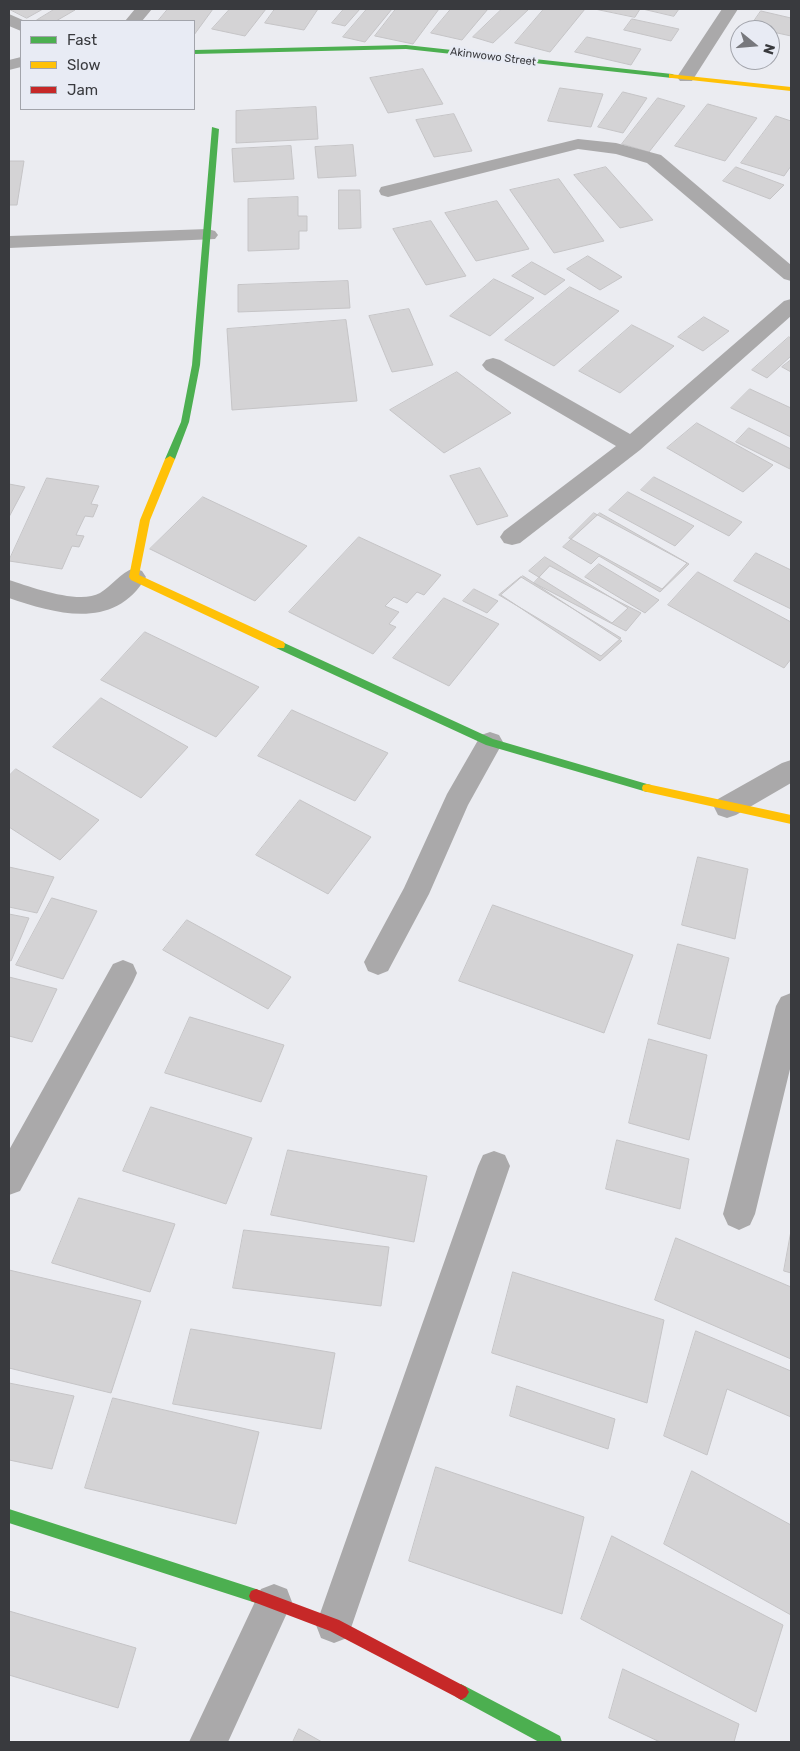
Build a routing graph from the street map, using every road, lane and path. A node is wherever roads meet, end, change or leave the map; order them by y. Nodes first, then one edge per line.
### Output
1 (144, 9) edge
2 (730, 9) edge
3 (9, 19) edge
4 (134, 20) edge
5 (20, 25) edge
6 (195, 52) edge
7 (686, 77) junction
8 (791, 89) edge
9 (215, 128) dead end
10 (388, 191) dead end
11 (208, 235) junction
12 (9, 242) edge
13 (791, 275) edge
14 (791, 305) edge
15 (493, 365) dead end
16 (632, 445) junction
17 (512, 537) dead end
18 (134, 577) junction
19 (9, 589) edge
20 (490, 742) junction
21 (791, 770) edge
22 (727, 806) junction
23 (791, 820) edge
24 (378, 962) dead end
25 (123, 972) dead end
26 (791, 1006) edge
27 (494, 1166) dead end
28 (9, 1180) edge
29 (739, 1214) dead end
30 (9, 1516) edge
31 (274, 1602) junction
32 (334, 1625) junction
33 (208, 1742) edge
34 (554, 1742) edge

1 - 4 street
2 - 7 street
3 - 5 street
6 - 7 street, Akinwowo Street
7 - 8 street, Akinwowo Street
9 - 11 street
10 - 13 street
11 - 12 street
11 - 18 street
14 - 16 street
15 - 16 street
16 - 17 street
18 - 19 street
18 - 20 street
20 - 22 street
20 - 24 street
21 - 22 street
22 - 23 street
25 - 28 street
26 - 29 street
27 - 32 street
30 - 31 street
31 - 32 street
31 - 33 street
32 - 34 street

